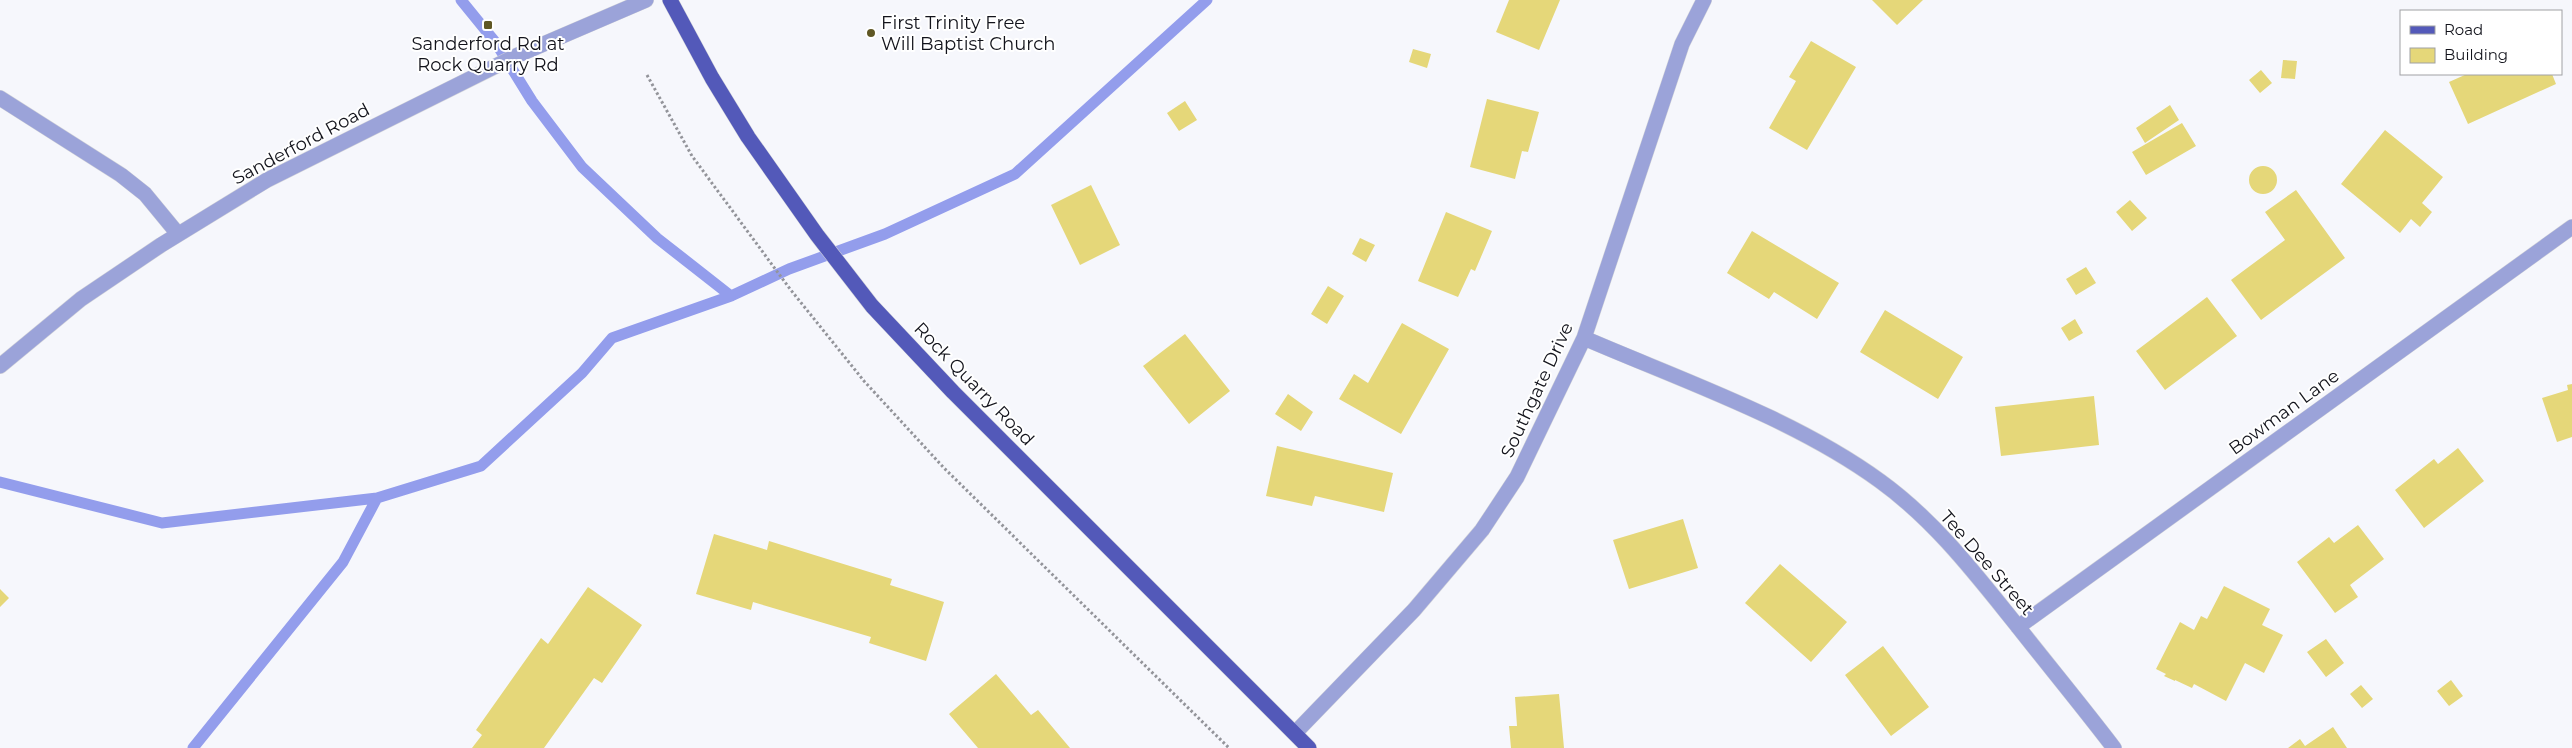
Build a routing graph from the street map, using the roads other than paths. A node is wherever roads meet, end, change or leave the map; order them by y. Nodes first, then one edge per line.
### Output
1 (646, 0) edge
2 (670, 0) edge
3 (1704, 0) edge
4 (0, 98) edge
5 (2572, 227) edge
6 (178, 234) junction
7 (1584, 338) junction
8 (0, 366) edge
9 (2018, 627) junction
10 (1295, 734) junction
11 (1308, 748) edge
12 (2114, 748) edge

1 - 6 street, Sanderford Road
2 - 10 main road, Rock Quarry Road
3 - 7 street, Southgate Drive
4 - 6 street
5 - 9 street, Bowman Lane
6 - 8 street, Sanderford Road
7 - 9 street, Tee Dee Street
7 - 10 street, Southgate Drive
9 - 12 street, Tee Dee Street
10 - 11 main road, Rock Quarry Road

